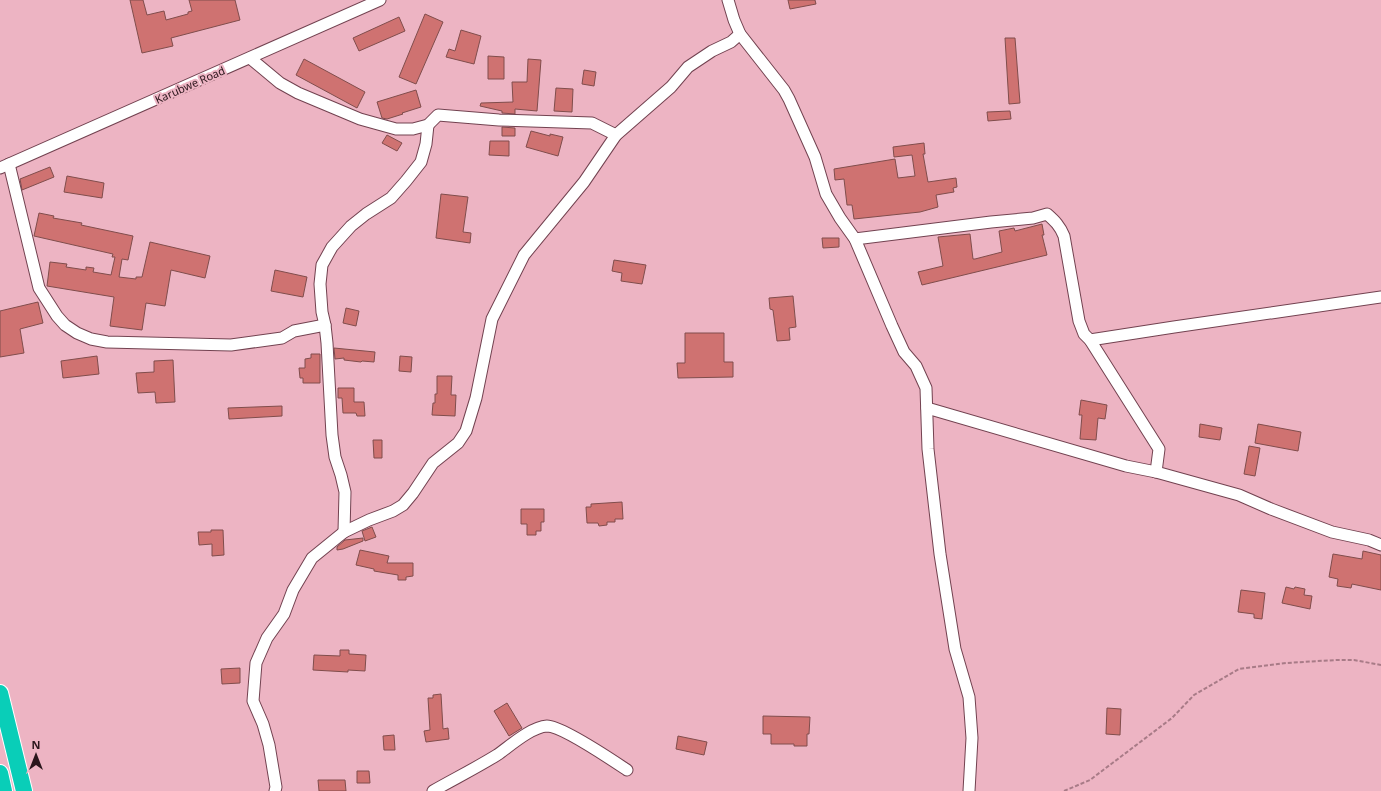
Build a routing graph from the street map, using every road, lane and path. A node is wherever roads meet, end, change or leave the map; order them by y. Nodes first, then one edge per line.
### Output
1 (380, 0) edge
2 (728, 0) edge
3 (740, 34) junction
4 (250, 58) junction
5 (428, 126) junction
6 (616, 135) junction
7 (5, 166) edge
8 (855, 239) junction
9 (1381, 297) edge
10 (325, 325) junction
11 (1090, 340) junction
12 (927, 408) junction
13 (1156, 472) junction
14 (344, 532) junction
15 (1381, 545) edge
16 (1381, 665) edge
17 (0, 693) edge
18 (628, 770) dead end
19 (0, 773) edge
20 (4, 791) edge
21 (24, 791) edge
22 (275, 791) edge
23 (433, 791) edge
24 (969, 791) edge
25 (1064, 791) edge

1 - 4 street, Karubwe Road
2 - 3 street
3 - 6 street
3 - 8 street
4 - 5 street
4 - 7 street, Karubwe Road
5 - 6 street
5 - 10 street
6 - 14 street
7 - 10 street
8 - 11 street
8 - 12 street
9 - 11 street
10 - 14 street
11 - 13 street
12 - 13 street
12 - 24 street
13 - 15 street
14 - 22 street
16 - 25 path
17 - 21 highway
18 - 23 street
19 - 20 highway

